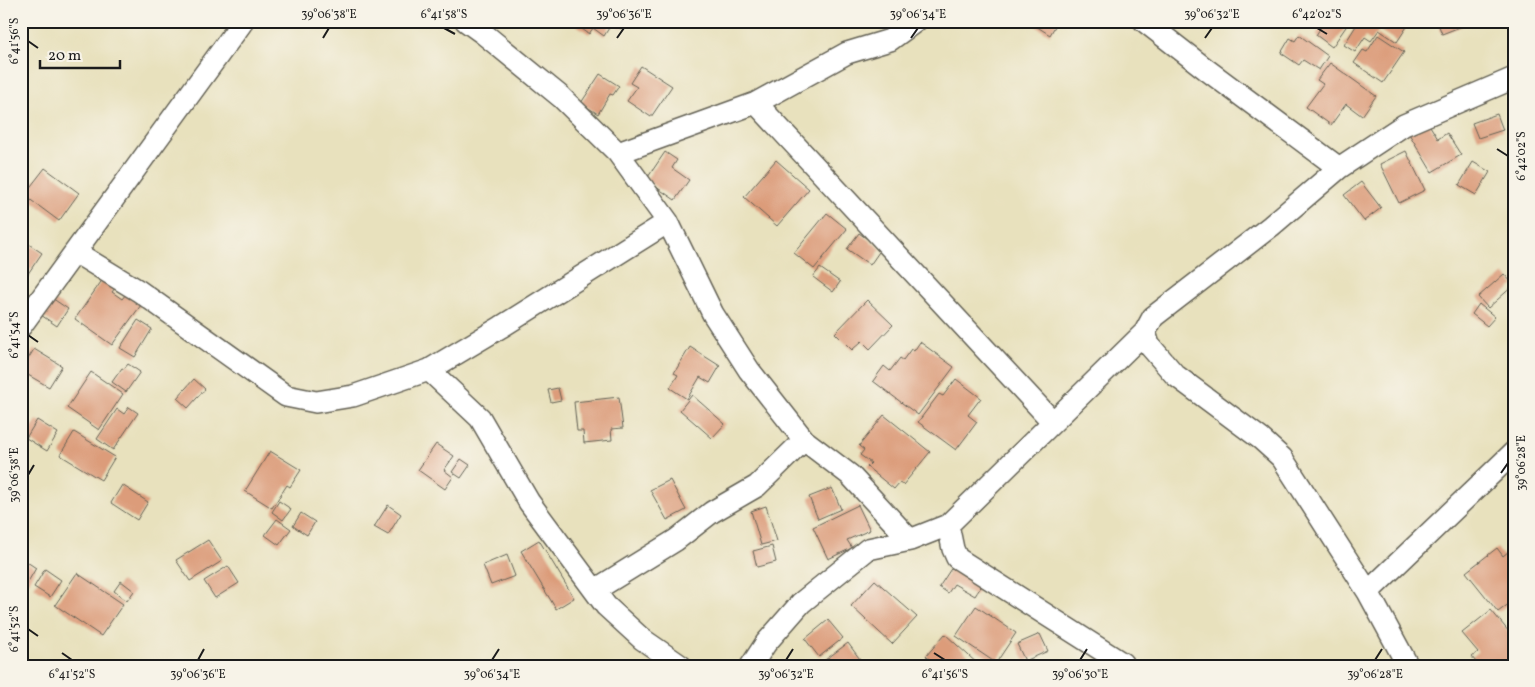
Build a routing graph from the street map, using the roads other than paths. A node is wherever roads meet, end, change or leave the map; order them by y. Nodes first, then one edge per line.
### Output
1 (242, 21) edge
2 (466, 21) edge
3 (916, 21) edge
4 (1144, 21) edge
5 (1514, 78) edge
6 (756, 103) junction
7 (618, 153) junction
8 (1339, 168) junction
9 (668, 222) junction
10 (75, 252) junction
11 (21, 326) edge
12 (1145, 332) junction
13 (429, 370) junction
14 (1053, 422) junction
15 (804, 440) junction
16 (1514, 452) edge
17 (948, 525) junction
18 (910, 540) junction
19 (594, 590) junction
20 (1368, 592) junction
21 (681, 666) edge
22 (751, 666) edge
23 (1124, 666) edge
24 (1408, 666) edge

1 - 10 street
2 - 7 street
3 - 6 street
4 - 8 street
5 - 8 street
6 - 7 street
6 - 14 street
7 - 9 street
8 - 12 street
9 - 13 street
9 - 15 street
10 - 11 street
10 - 13 street
12 - 14 street
12 - 20 street
13 - 19 street
14 - 17 street
15 - 18 street
15 - 19 street
16 - 20 street
17 - 18 street
17 - 23 street
18 - 22 street
19 - 21 street
20 - 24 street

